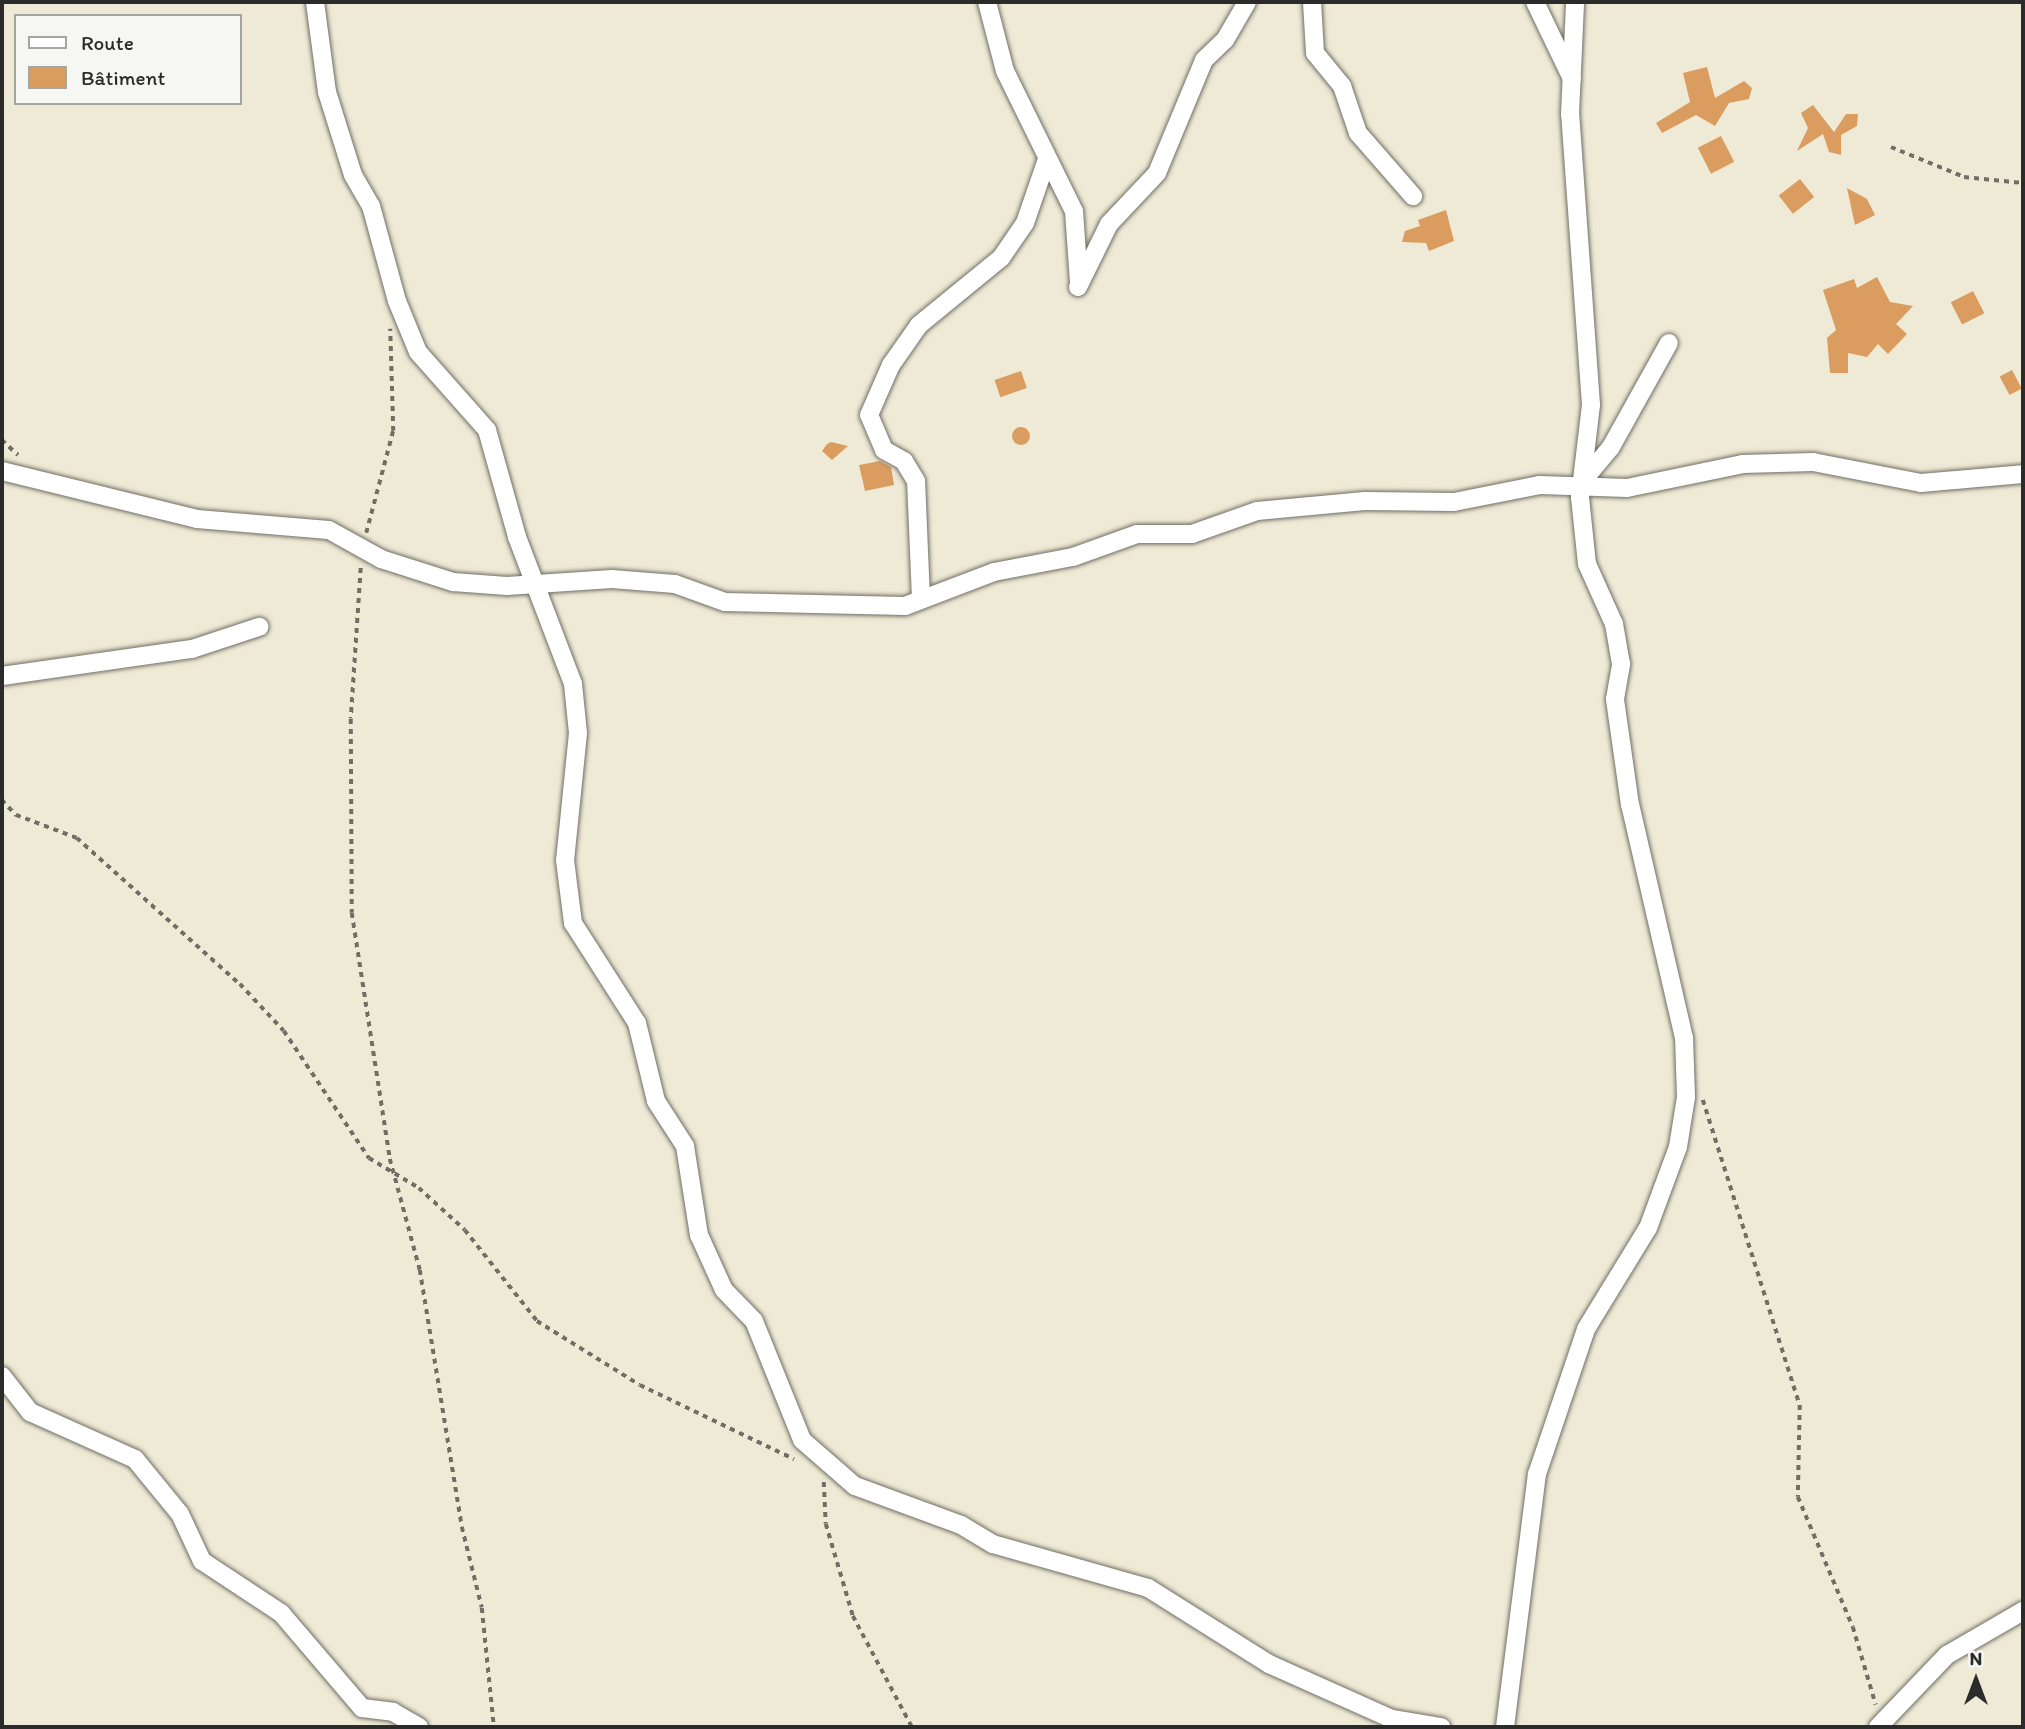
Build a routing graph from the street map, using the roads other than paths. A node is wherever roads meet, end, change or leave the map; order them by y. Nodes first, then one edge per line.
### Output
1 (315, 2) edge
2 (987, 2) edge
3 (1247, 2) edge
4 (1312, 2) edge
5 (1535, 2) edge
6 (1575, 2) edge
7 (1572, 79) junction
8 (1047, 159) junction
9 (1413, 196) dead end
10 (1669, 342) dead end
11 (2, 471) edge
12 (2023, 474) edge
13 (1581, 487) junction
14 (538, 584) junction
15 (921, 599) junction
16 (260, 626) dead end
17 (2, 676) edge
18 (2, 1376) edge
19 (2023, 1611) edge
20 (1880, 1724) edge
21 (419, 1727) edge
22 (1441, 1727) edge
23 (1505, 1727) edge

1 - 14 street
2 - 8 street
3 - 8 street
4 - 9 street
5 - 7 street
6 - 7 street
7 - 13 street
8 - 15 street
10 - 13 street
11 - 14 street
12 - 13 street
13 - 15 street
13 - 23 street
14 - 15 street
14 - 22 street
16 - 17 street
18 - 21 street
19 - 20 street

